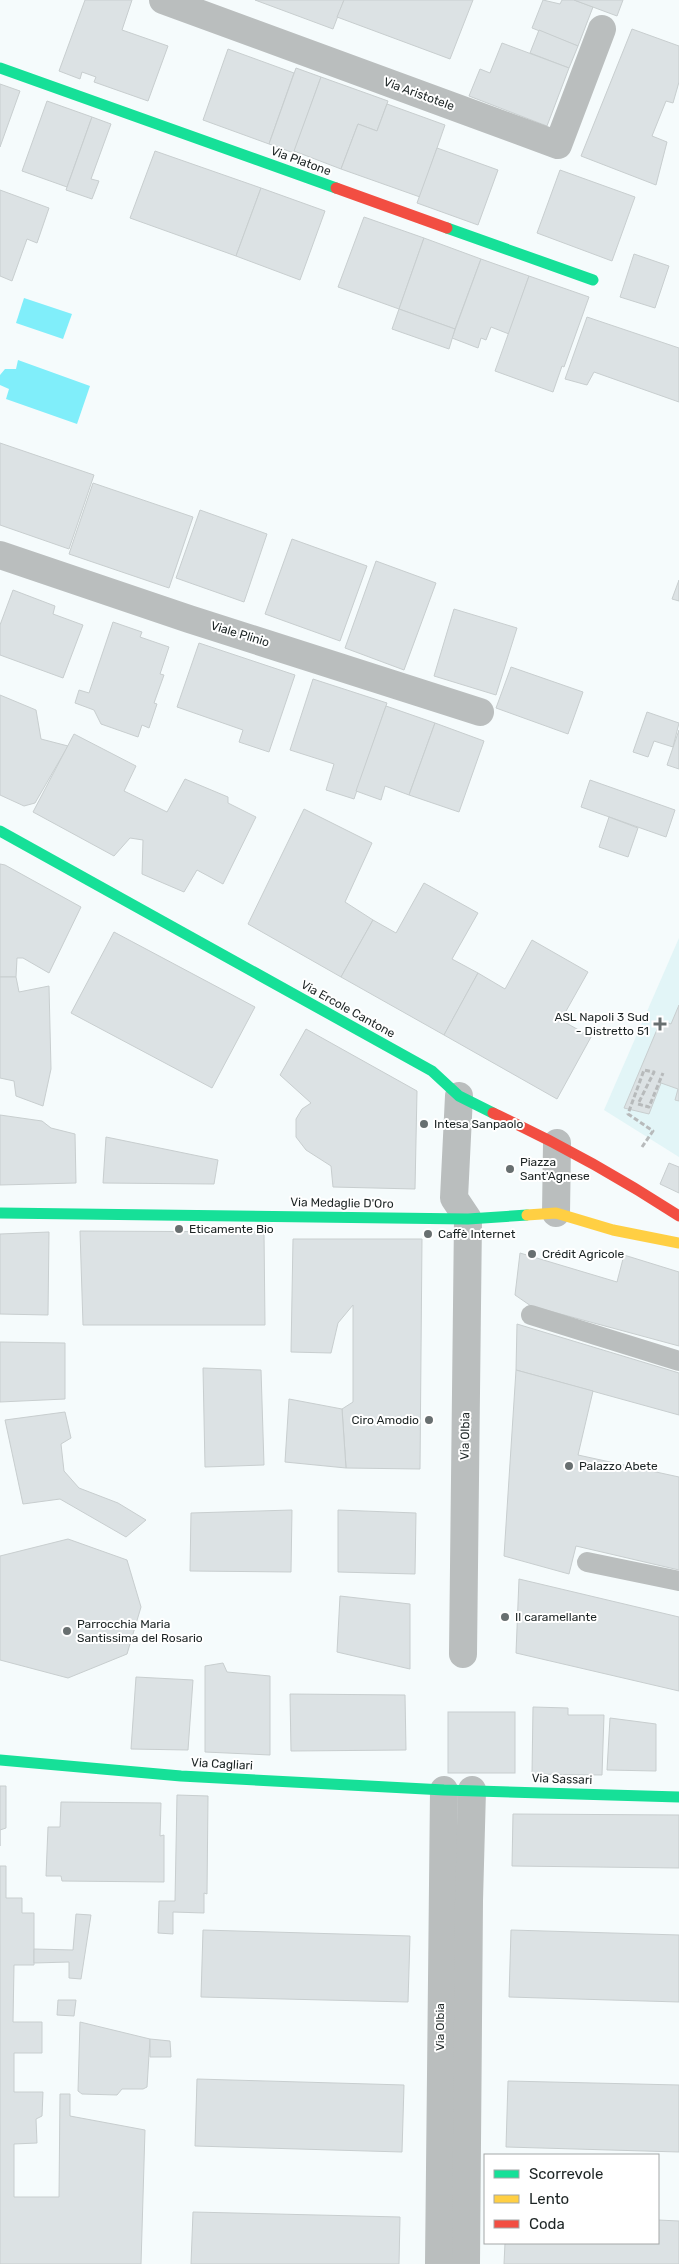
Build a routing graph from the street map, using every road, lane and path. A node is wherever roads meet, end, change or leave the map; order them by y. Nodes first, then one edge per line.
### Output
1 (163, 0) edge
2 (602, 29) dead end
3 (0, 68) edge
4 (593, 280) dead end
5 (0, 555) edge
6 (480, 712) dead end
7 (0, 831) edge
8 (663, 1073) dead end
9 (459, 1096) junction
10 (557, 1143) junction
11 (642, 1147) dead end
12 (0, 1212) edge
13 (556, 1213) junction
14 (679, 1216) edge
15 (468, 1219) junction
16 (679, 1243) edge
17 (532, 1315) dead end
18 (679, 1361) edge
19 (587, 1562) dead end
20 (679, 1581) edge
21 (463, 1654) dead end
22 (0, 1760) edge
23 (444, 1790) junction
24 (472, 1790) junction
25 (679, 1797) edge
26 (439, 2264) edge
27 (466, 2264) edge

1 - 2 street, Via Aristotele
3 - 4 street, Via Platone
5 - 6 street, Viale Plinio
7 - 9 street, Via Ercole Cantone
8 - 11 path
9 - 10 street, Via Ercole Cantone
9 - 15 street
10 - 13 street
10 - 14 street, Via Ercole Cantone
12 - 15 street, Via Medaglie D'Oro
13 - 15 street, Via Medaglie D'Oro
13 - 16 street, Via Medaglie D'Oro
15 - 21 street, Via Olbia
17 - 18 lane
19 - 20 lane
22 - 23 street, Via Cagliari
23 - 24 street, Via Sassari
23 - 26 street, Via Olbia
24 - 25 street, Via Sassari
24 - 27 street

